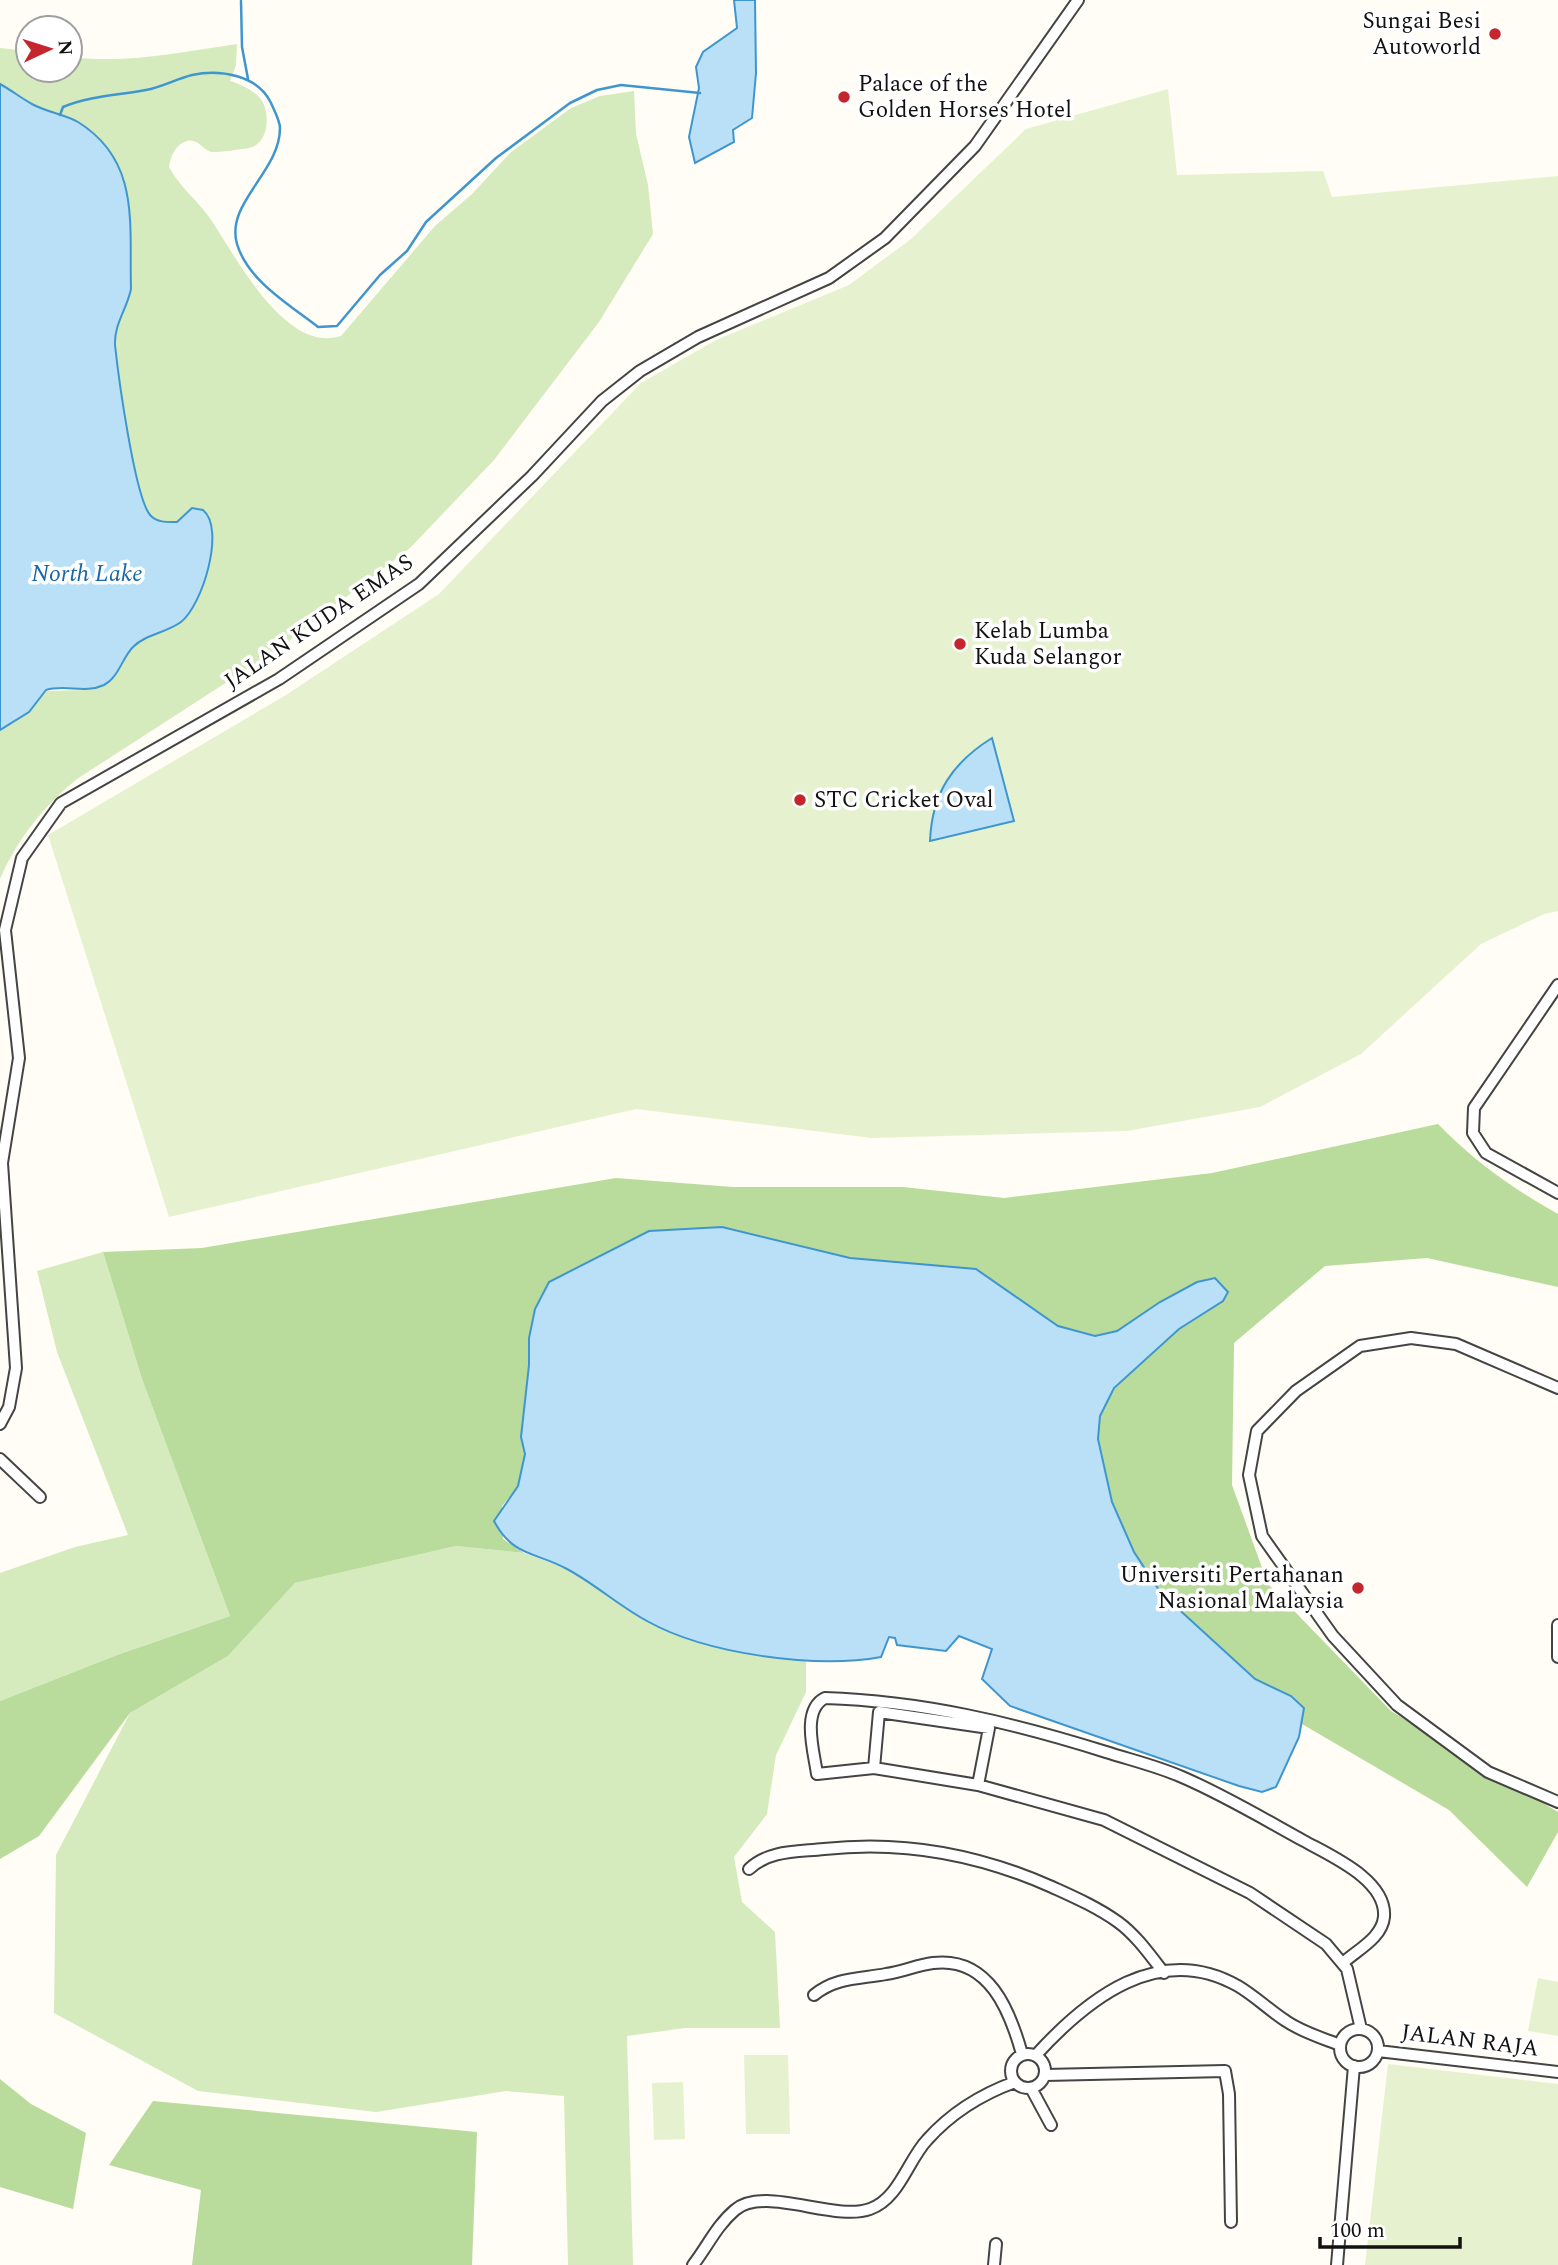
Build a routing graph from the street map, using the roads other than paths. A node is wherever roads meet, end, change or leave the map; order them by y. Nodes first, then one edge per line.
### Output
1 (1078, 0) edge
2 (1558, 985) edge
3 (1, 1163) edge
4 (1558, 1193) edge
5 (1558, 1388) edge
6 (0, 1424) edge
7 (0, 1459) edge
8 (40, 1497) dead end
9 (1558, 1625) edge
10 (1557, 1657) edge
11 (874, 1768) junction
12 (978, 1785) junction
13 (1558, 1802) edge
14 (750, 1869) dead end
15 (1342, 1963) junction
16 (1164, 1973) junction
17 (814, 1995) dead end
18 (1361, 2029) junction
19 (1340, 2045) junction
20 (1378, 2051) junction
21 (1022, 2054) junction
22 (1036, 2055) junction
23 (1354, 2066) junction
24 (1558, 2072) edge
25 (1045, 2075) junction
26 (1015, 2082) junction
27 (1031, 2088) junction
28 (1051, 2125) dead end
29 (1231, 2222) dead end
30 (996, 2244) dead end
31 (693, 2265) edge
32 (994, 2265) edge
33 (1337, 2265) edge

1 - 3 street, JALAN KUDA EMAS
2 - 4 street
3 - 6 street, JALAN KUDA EMAS
5 - 13 street
7 - 8 street
9 - 10 street
11 - 12 street
11 - 12 street
11 - 15 street
12 - 15 street
14 - 16 street
15 - 18 street
16 - 19 street
16 - 22 street
17 - 21 street
18 - 19 street
18 - 20 street
19 - 23 street
20 - 23 street
20 - 24 street, JALAN RAJA
21 - 22 street
21 - 26 street
22 - 25 street
23 - 33 street
25 - 27 street
25 - 29 street
26 - 27 street
26 - 31 street
27 - 28 street
30 - 32 street

